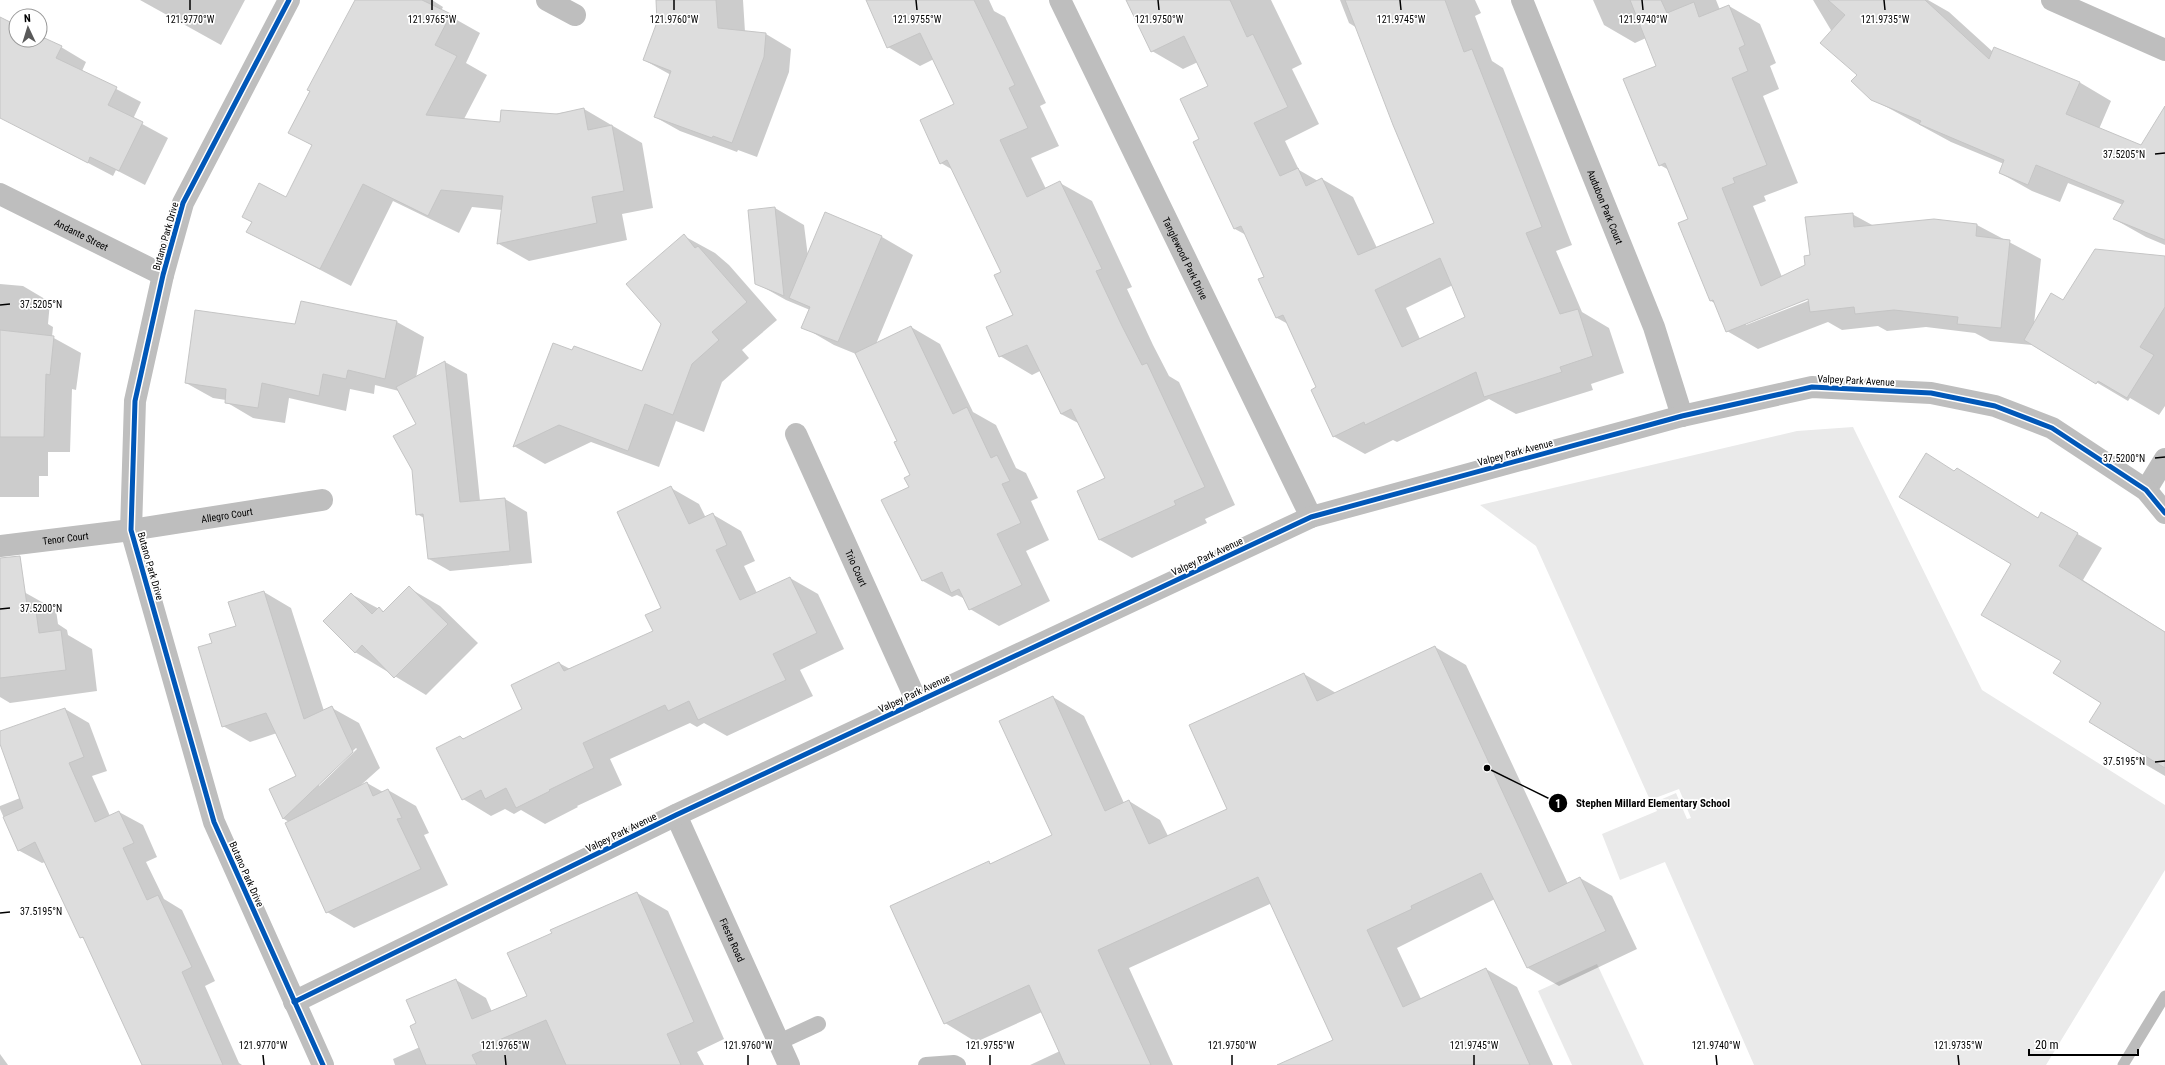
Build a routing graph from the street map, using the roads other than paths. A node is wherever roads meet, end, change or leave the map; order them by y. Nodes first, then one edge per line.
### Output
1 (289, 0) edge
2 (547, 0) edge
3 (1060, 0) edge
4 (1522, 0) edge
5 (2052, 0) edge
6 (575, 15) dead end
7 (2165, 50) edge
8 (0, 194) edge
9 (163, 275) junction
10 (1682, 416) junction
11 (796, 434) dead end
12 (2165, 459) edge
13 (2146, 490) junction
14 (322, 500) dead end
15 (2165, 513) edge
16 (1311, 517) junction
17 (131, 530) junction
18 (0, 546) edge
19 (916, 702) junction
20 (676, 815) junction
21 (294, 1002) junction
22 (818, 1024) dead end
23 (779, 1042) junction
24 (323, 1065) edge
25 (789, 1065) edge
26 (926, 1065) edge
27 (958, 1065) edge

1 - 9 street, Butano Park Drive
2 - 6 street
3 - 16 street, Tanglewood Park Drive
4 - 10 street, Audubon Park Court
5 - 7 street
8 - 9 street, Andante Street
9 - 17 street, Butano Park Drive
10 - 13 street, Valpey Park Avenue
10 - 16 street, Valpey Park Avenue
11 - 19 street, Trio Court
12 - 13 street
13 - 15 street, Valpey Park Avenue
14 - 17 street, Allegro Court
16 - 19 street, Valpey Park Avenue
17 - 18 street, Tenor Court
17 - 21 street, Butano Park Drive
19 - 20 street, Valpey Park Avenue
20 - 21 street, Valpey Park Avenue
20 - 23 street, Fiesta Road
21 - 24 street, Butano Park Drive
22 - 23 lane
23 - 25 street, Fiesta Road
26 - 27 lane

